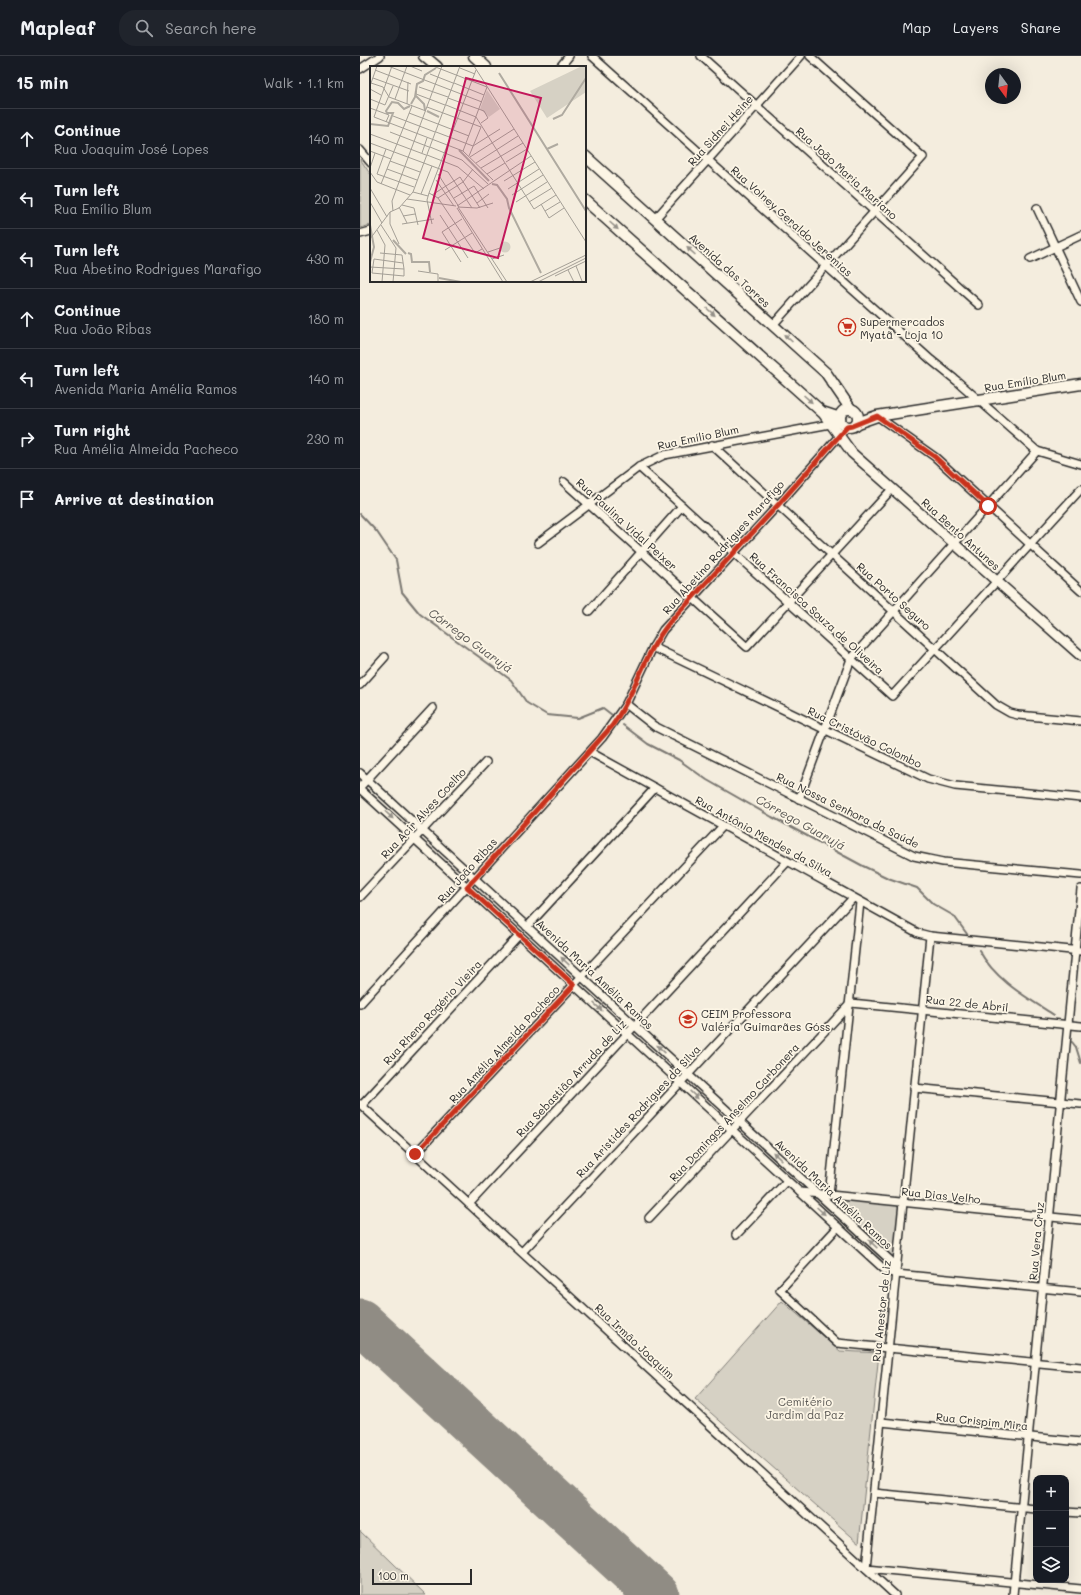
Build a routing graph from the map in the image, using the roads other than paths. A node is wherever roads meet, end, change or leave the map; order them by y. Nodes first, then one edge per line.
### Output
1 (380, 56) edge
2 (424, 56) edge
3 (474, 56) edge
4 (570, 56) edge
5 (592, 56) edge
6 (701, 56) edge
7 (802, 56) edge
8 (810, 56) edge
9 (435, 66) edge
10 (485, 66) edge
11 (561, 66) edge
12 (360, 69) edge
13 (757, 106) junction
14 (362, 151) edge
15 (586, 157) edge
16 (708, 160) junction
17 (370, 162) edge
18 (586, 201) edge
19 (1037, 208) dead end
20 (874, 211) junction
21 (656, 219) junction
22 (370, 231) edge
23 (360, 234) edge
24 (1081, 235) edge
25 (1055, 247) junction
26 (1030, 260) dead end
27 (825, 266) junction
28 (1081, 302) edge
29 (979, 305) dead end
30 (773, 325) junction
31 (1081, 384) edge
32 (979, 400) junction
33 (822, 412) junction
34 (877, 416) junction
35 (849, 419) junction
36 (830, 424) junction
37 (838, 435) junction
38 (712, 445) junction
39 (1037, 452) junction
40 (1081, 464) edge
41 (639, 467) junction
42 (564, 482) dead end
43 (892, 489) junction
44 (1081, 489) edge
45 (589, 505) junction
46 (778, 505) junction
47 (682, 506) junction
48 (988, 506) junction
49 (538, 543) dead end
50 (954, 544) junction
51 (1030, 544) junction
52 (641, 552) junction
53 (734, 553) junction
54 (832, 555) junction
55 (996, 581) junction
56 (1081, 590) edge
57 (693, 598) junction
58 (788, 602) junction
59 (589, 611) dead end
60 (894, 611) junction
61 (653, 647) junction
62 (935, 649) junction
63 (1081, 656) edge
64 (385, 657) dead end
65 (851, 659) junction
66 (360, 685) edge
67 (626, 704) junction
68 (433, 708) dead end
69 (1081, 721) edge
70 (825, 730) junction
71 (590, 752) junction
72 (486, 762) dead end
73 (360, 773) edge
74 (367, 780) junction
75 (360, 788) edge
76 (655, 788) junction
77 (1081, 798) edge
78 (799, 799) junction
79 (723, 826) junction
80 (422, 830) junction
81 (414, 839) junction
82 (787, 862) junction
83 (1081, 875) edge
84 (474, 878) junction
85 (467, 887) junction
86 (1081, 889) edge
87 (360, 897) edge
88 (853, 898) junction
89 (860, 902) junction
90 (527, 927) junction
91 (519, 935) junction
92 (930, 936) junction
93 (1078, 950) edge
94 (582, 977) junction
95 (574, 985) junction
96 (851, 1003) junction
97 (360, 1004) edge
98 (922, 1010) junction
99 (1068, 1024) junction
100 (635, 1026) junction
101 (1081, 1026) edge
102 (627, 1034) junction
103 (688, 1074) junction
104 (680, 1083) junction
105 (914, 1088) junction
106 (1061, 1102) junction
107 (361, 1104) edge
108 (1081, 1104) edge
109 (739, 1122) junction
110 (732, 1130) junction
111 (415, 1154) junction
112 (787, 1181) junction
113 (799, 1192) junction
114 (818, 1194) junction
115 (829, 1195) junction
116 (903, 1202) junction
117 (469, 1204) junction
118 (1050, 1217) junction
119 (649, 1218) dead end
120 (1081, 1220) edge
121 (838, 1227) junction
122 (736, 1235) dead end
123 (522, 1252) junction
124 (896, 1274) junction
125 (1043, 1289) junction
126 (1081, 1292) edge
127 (888, 1348) junction
128 (1036, 1363) junction
129 (1081, 1367) edge
130 (881, 1422) junction
131 (1029, 1436) junction
132 (1081, 1442) edge
133 (874, 1492) junction
134 (1022, 1507) junction
135 (1033, 1509) edge
136 (1069, 1512) edge
137 (1081, 1513) edge
138 (866, 1568) junction
139 (1015, 1583) junction
140 (1081, 1589) edge
141 (895, 1595) edge
142 (1013, 1595) edge

1 - 12 street
2 - 9 main road
3 - 10 main road
4 - 11 street
5 - 16 street, Rua Volney Geraldo Jeremias
6 - 13 street, Rua João Maria Mariano
7 - 13 street, Rua Sidnei Heine
8 - 20 street
13 - 16 street, Rua Sidnei Heine
13 - 20 street, Rua João Maria Mariano
14 - 17 street
15 - 21 main road, Avenida das Torres
16 - 21 street, Rua Sidnei Heine
16 - 27 street, Rua Volney Geraldo Jeremias
18 -> 33 main road
19 - 25 street
20 - 27 street
20 - 29 street, Rua João Maria Mariano
30 -> 21 main road, Avenida das Torres
22 - 23 street
24 - 25 street
25 - 26 street
25 - 28 street
27 - 30 street
27 - 32 street, Rua Volney Geraldo Jeremias
35 -> 30 main road, Avenida das Torres
31 - 32 main road, Rua Emílio Blum
32 - 34 main road, Rua Emílio Blum
32 - 39 street, Rua Volney Geraldo Jeremias
33 - 35 main road
33 - 36 street
34 - 35 main road, Rua Emílio Blum
34 - 48 street
35 - 36 street, Rua Emílio Blum
35 - 37 street, Rua Abetino Rodrigues Marafigo
36 - 37 street, Rua Bento Antunes
36 - 38 street, Rua Emílio Blum
37 - 43 street, Rua Bento Antunes
37 - 46 street, Rua Abetino Rodrigues Marafigo
38 - 41 street, Rua Emílio Blum
38 - 46 street, Rua Porto Seguro
39 - 40 street
39 - 48 street
41 - 45 street, Rua Emílio Blum
41 - 47 street, Rua Francisca Souza de Oliveira
42 - 45 street, Rua Paulina Vidal Peixer
43 - 50 street, Rua Bento Antunes
43 - 54 street
44 - 51 street
45 - 49 street, Rua Emílio Blum
45 - 52 street, Rua Paulina Vidal Peixer
46 - 53 street, Rua Abetino Rodrigues Marafigo
46 - 54 street, Rua Porto Seguro
47 - 52 street
47 - 53 street, Rua Francisca Souza de Oliveira
48 - 50 street
48 - 51 street
50 - 55 street, Rua Bento Antunes
50 - 60 street
51 - 55 street
51 - 56 street
52 - 57 street, Rua Paulina Vidal Peixer
52 - 59 street
53 - 57 street, Rua Abetino Rodrigues Marafigo
53 - 58 street, Rua Francisca Souza de Oliveira
54 - 58 street
54 - 60 street, Rua Porto Seguro
55 - 62 street
55 - 63 street, Rua Bento Antunes
57 - 58 street, Rua Paulina Vidal Peixer
57 - 61 street, Rua Abetino Rodrigues Marafigo
58 - 65 street, Rua Francisca Souza de Oliveira
60 - 62 street, Rua Porto Seguro
60 - 65 street
61 - 67 street, Rua Abetino Rodrigues Marafigo
61 - 70 street, Rua Cristóvão Colombo
62 - 65 street, Rua Francisca Souza de Oliveira
62 - 69 street, Rua Porto Seguro
64 - 66 street
65 - 70 street
67 - 71 street, Rua Abetino Rodrigues Marafigo
67 - 78 street, Rua Nossa Senhora da Saúde
68 - 74 street
70 - 77 street, Rua Cristóvão Colombo
70 - 78 street
71 - 76 street, Rua Antônio Mendes da Silva
71 - 84 street, Rua João Ribas
72 - 80 street, Rua Acir Alves Coelho
73 - 74 street, Avenida Maria Amélia Ramos
74 - 75 street
74 - 80 street, Avenida Maria Amélia Ramos
75 -> 81 street, Avenida Maria Amélia Ramos
76 - 79 street, Rua Antônio Mendes da Silva
76 - 90 street
78 - 83 street, Rua Nossa Senhora da Saúde
79 - 82 street, Rua Antônio Mendes da Silva
79 - 94 street, Rua Amélia Almeida Pacheco
80 - 81 street, Rua Acir Alves Coelho
80 - 84 street, Avenida Maria Amélia Ramos
81 - 85 street, Avenida Maria Amélia Ramos
81 - 87 street, Rua Acir Alves Coelho
82 - 88 street, Rua Antônio Mendes da Silva
82 - 100 street, Rua Sebastião Arruda de Liz
84 - 85 street, Rua João Ribas
84 - 90 street, Avenida Maria Amélia Ramos
85 - 91 street, Avenida Maria Amélia Ramos
85 - 97 street, Rua João Ribas
86 - 93 street, Rua Vera Cruz
88 - 89 street, Rua Antônio Mendes da Silva
88 - 103 street, Rua Aristides Rodrigues da Silva
89 - 92 street, Rua Antônio Mendes da Silva
89 - 96 street
94 -> 90 street, Avenida Maria Amélia Ramos
91 - 95 street, Avenida Maria Amélia Ramos
91 - 107 street, Rua Rheno Rogério Vieira
92 - 93 street, Rua Antônio Mendes da Silva
92 - 98 street, Rua Anestor de Liz
93 - 99 street, Rua Vera Cruz
94 - 95 street, Rua Amélia Almeida Pacheco
94 - 100 street, Avenida Maria Amélia Ramos
95 -> 102 street, Avenida Maria Amélia Ramos
95 - 111 street, Rua Amélia Almeida Pacheco
96 - 98 street, Rua 22 de Abril
96 - 109 street, Rua Domingos Anselmo Carbonera
96 - 115 street
98 - 99 street, Rua 22 de Abril
98 - 105 street, Rua Anestor de Liz
99 - 101 street, Rua 22 de Abril
99 - 106 street, Rua Vera Cruz
100 - 102 street, Rua Sebastião Arruda de Liz
103 -> 100 street, Avenida Maria Amélia Ramos
102 - 104 street, Avenida Maria Amélia Ramos
102 - 117 street, Rua Sebastião Arruda de Liz
103 - 104 street, Rua Aristides Rodrigues da Silva
103 - 109 street, Avenida Maria Amélia Ramos
104 -> 110 street, Avenida Maria Amélia Ramos
104 - 123 street, Rua Aristides Rodrigues da Silva
105 - 106 street
105 - 116 street, Rua Anestor de Liz
106 - 108 street
106 - 118 street, Rua Vera Cruz
107 - 111 street, Rua Irmão Joaquim
109 - 110 street, Rua Domingos Anselmo Carbonera
114 -> 109 street, Avenida Maria Amélia Ramos
110 - 112 street, Avenida Maria Amélia Ramos
110 - 119 street, Rua Domingos Anselmo Carbonera
111 - 117 street, Rua Irmão Joaquim
112 - 113 street, Avenida Maria Amélia Ramos
112 - 122 street
113 - 114 street, Rua Dias Velho
113 -> 121 street, Avenida Maria Amélia Ramos
114 - 115 street, Rua Dias Velho
124 -> 114 street, Avenida Maria Amélia Ramos
115 - 116 street, Rua Dias Velho
116 - 118 street, Rua Dias Velho
116 - 124 street, Rua Anestor de Liz
117 - 123 street, Rua Irmão Joaquim
118 - 120 street, Rua Dias Velho
118 - 125 street, Rua Vera Cruz
121 - 124 street, Avenida Maria Amélia Ramos
121 - 127 street
123 - 138 street, Rua Irmão Joaquim
124 - 125 street
124 - 127 street, Rua Anestor de Liz
125 - 126 street
125 - 128 street, Rua Vera Cruz
127 - 128 street
127 - 130 street, Rua Anestor de Liz
128 - 129 street
128 - 131 street, Rua Vera Cruz
130 - 131 street, Rua Crispim Mira
130 - 133 street, Rua Anestor de Liz
131 - 132 street, Rua Crispim Mira
131 - 134 street, Rua Vera Cruz
133 - 134 street
133 - 138 street, Rua Anestor de Liz
134 - 135 street
134 - 139 street, Rua Vera Cruz
136 - 137 street
138 - 139 street
138 - 141 street, Rua Irmão Joaquim
139 - 140 street
139 - 142 street, Rua Vera Cruz

